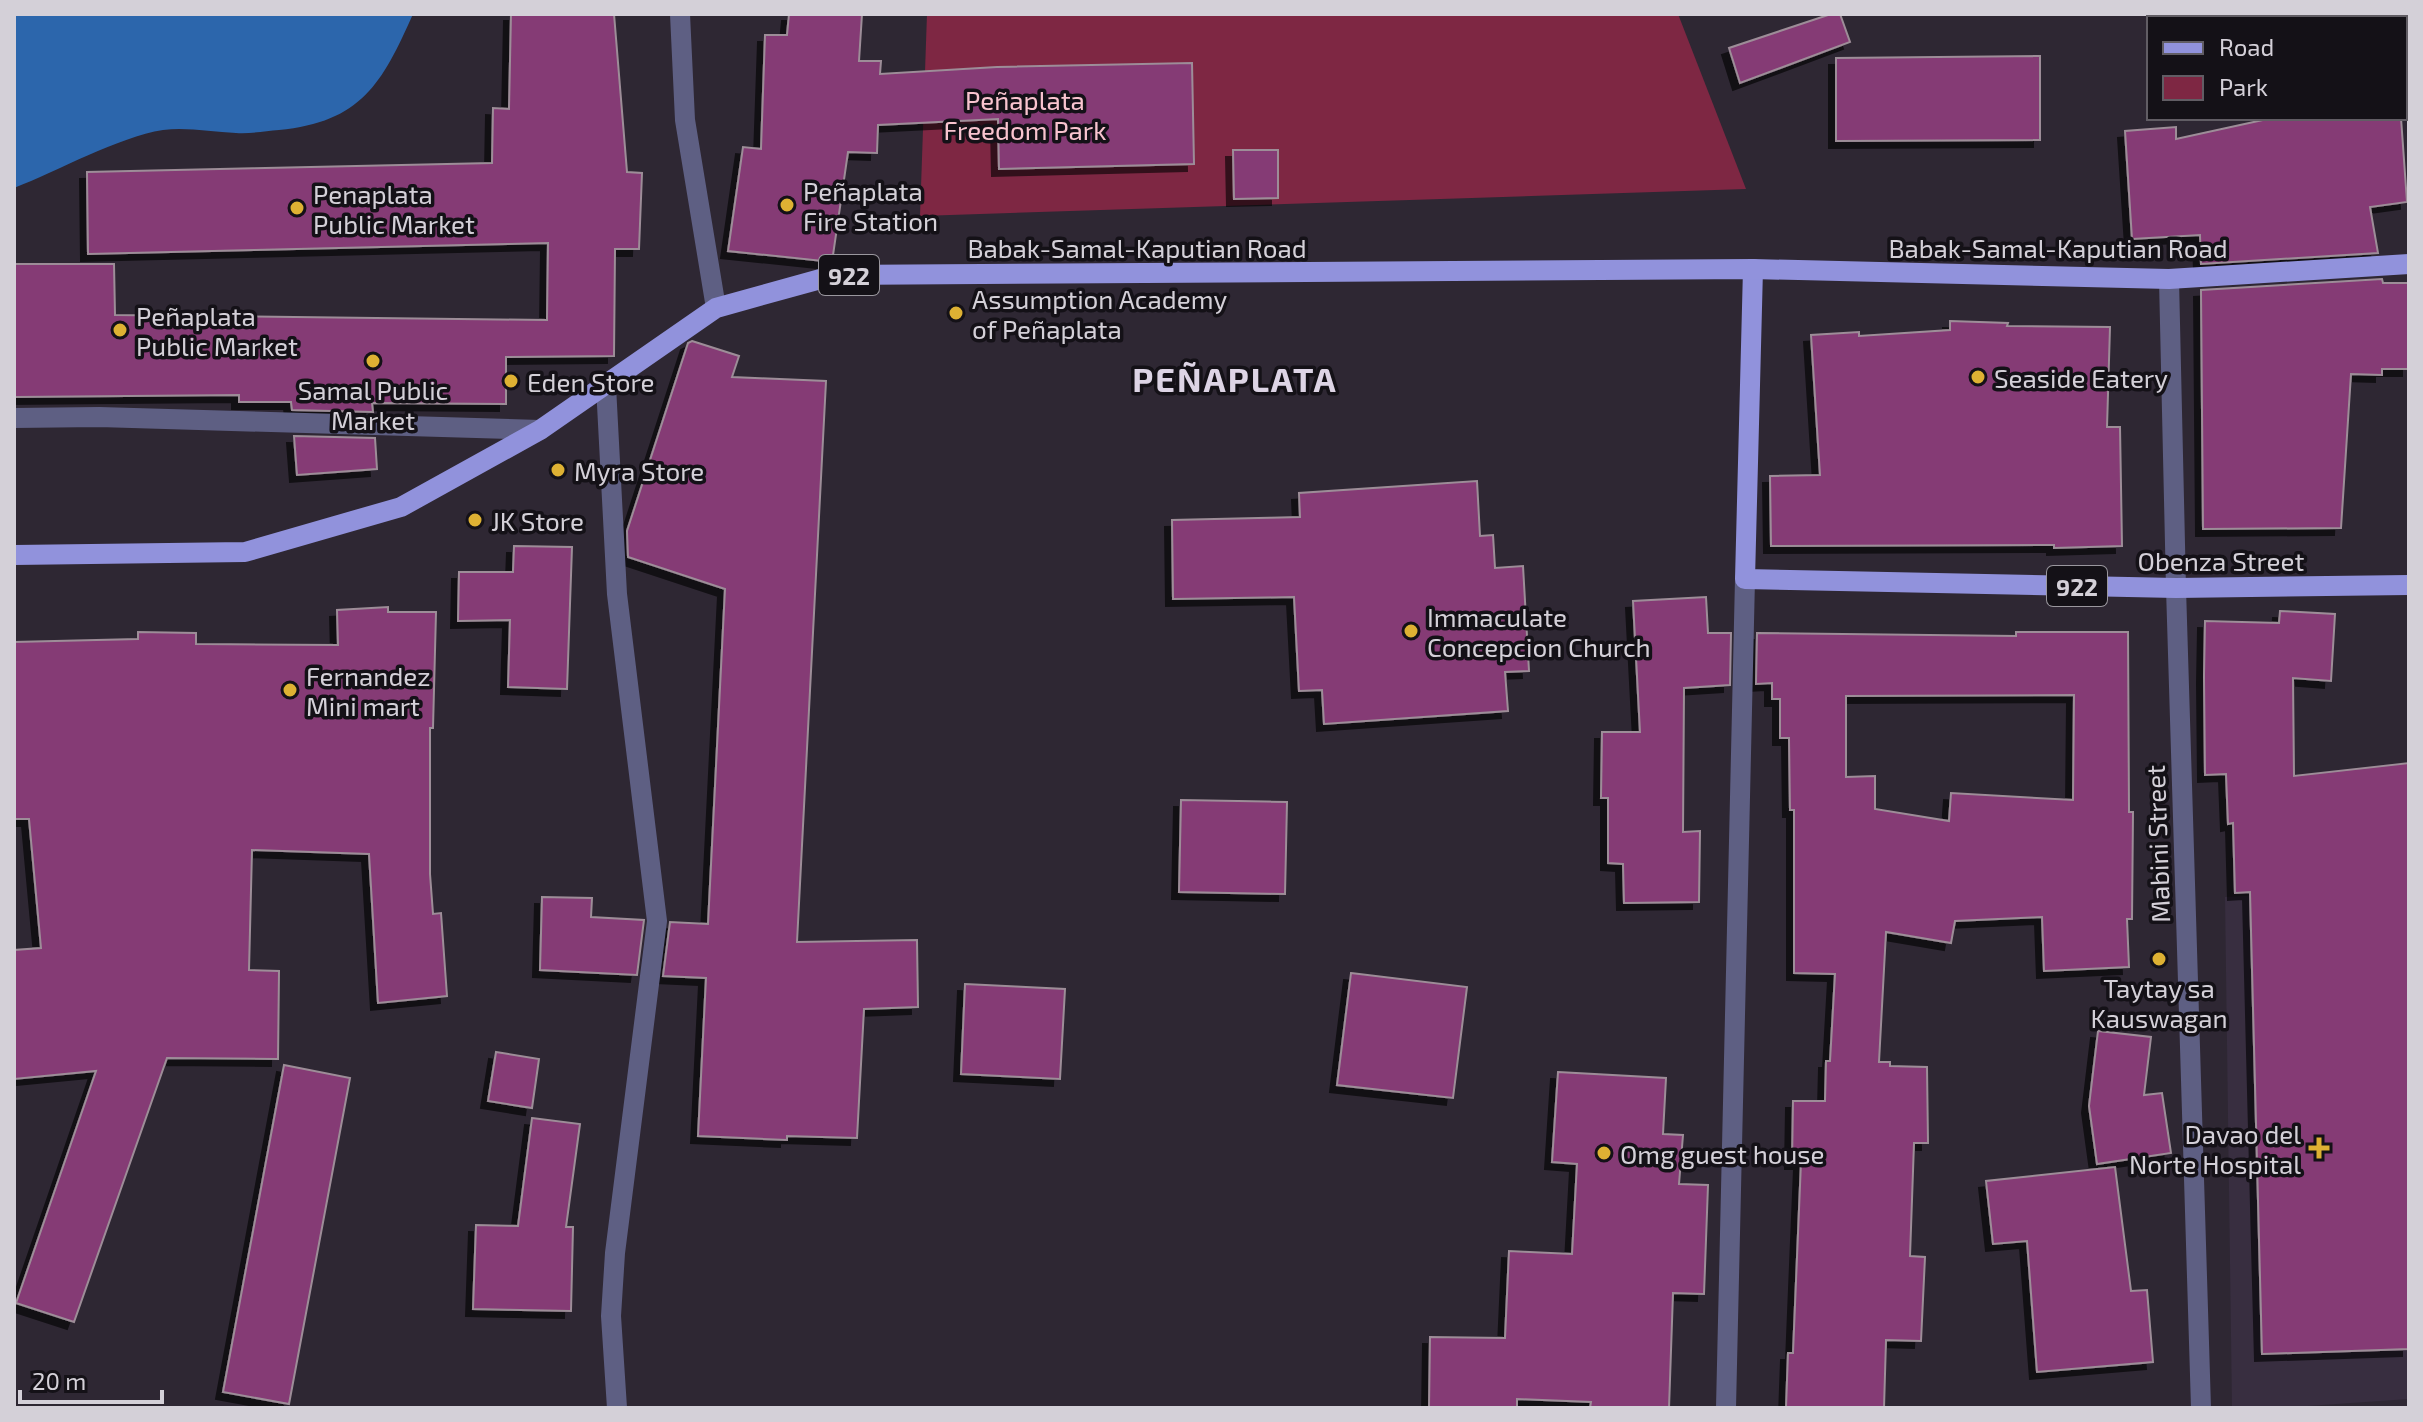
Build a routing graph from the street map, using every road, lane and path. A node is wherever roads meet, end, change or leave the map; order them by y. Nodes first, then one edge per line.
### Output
1 (680, 14) edge
2 (2409, 264) edge
3 (1753, 269) junction
4 (2169, 279) junction
5 (716, 308) junction
6 (606, 386) junction
7 (14, 418) edge
8 (540, 430) junction
9 (14, 555) edge
10 (1745, 579) junction
11 (2409, 585) edge
12 (2176, 588) junction
13 (617, 1408) edge
14 (1726, 1408) edge
15 (2201, 1408) edge

1 - 5 street
2 - 4 main road, Babak-Samal-Kaputian Road / 922
3 - 4 main road, Babak-Samal-Kaputian Road / 922
3 - 5 main road, Babak-Samal-Kaputian Road / 922
3 - 10 main road
4 - 12 street, Mabini Street
5 - 6 main road, Babak-Samal-Kaputian Road / 922
6 - 8 main road, Babak-Samal-Kaputian Road / 922
6 - 13 street
7 - 8 street
8 - 9 main road, Babak-Samal-Kaputian Road / 922
10 - 12 main road, Obenza Street / 922
10 - 14 street
11 - 12 main road, Obenza Street / 922
12 - 15 street, Mabini Street

